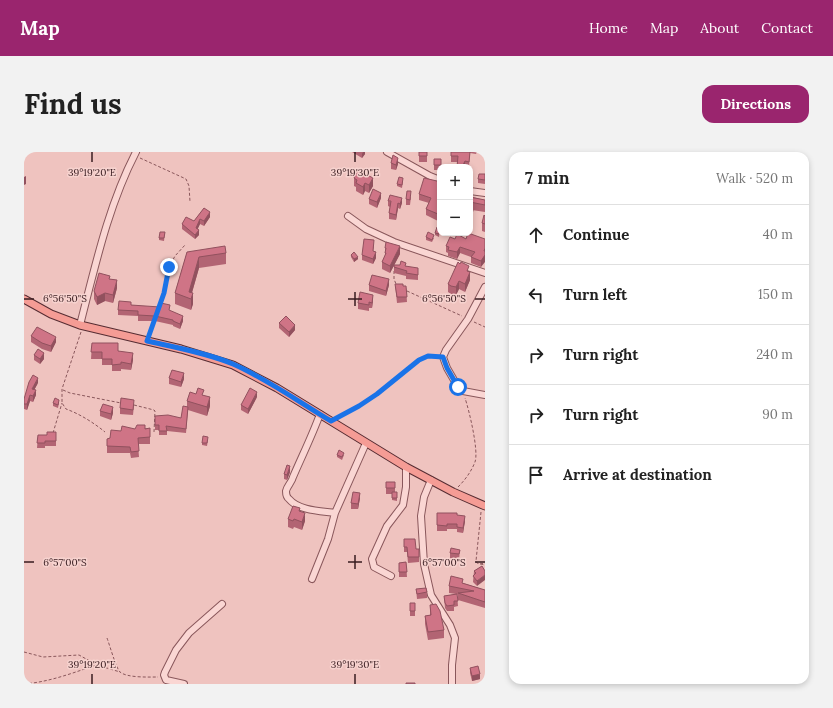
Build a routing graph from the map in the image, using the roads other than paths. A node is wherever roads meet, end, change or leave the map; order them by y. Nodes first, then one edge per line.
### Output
1 (387, 152) edge
2 (135, 153) edge
3 (437, 179) edge
4 (473, 191) edge
5 (485, 193) edge
6 (348, 216) dead end
7 (485, 273) edge
8 (485, 287) edge
9 (24, 299) edge
10 (81, 325) junction
11 (485, 395) edge
12 (320, 414) junction
13 (366, 443) junction
14 (406, 468) junction
15 (431, 480) junction
16 (484, 506) edge
17 (336, 513) junction
18 (391, 576) dead end
19 (312, 578) dead end
20 (222, 604) dead end
21 (184, 684) edge
22 (452, 684) edge

1 - 3 street
2 - 10 street
4 - 5 street
6 - 7 street
8 - 11 street
9 - 10 main road
10 - 12 main road
12 - 13 main road
12 - 17 street
13 - 14 main road
13 - 17 street
14 - 15 main road
14 - 18 street
15 - 16 main road
15 - 22 street
17 - 19 street
20 - 21 street

